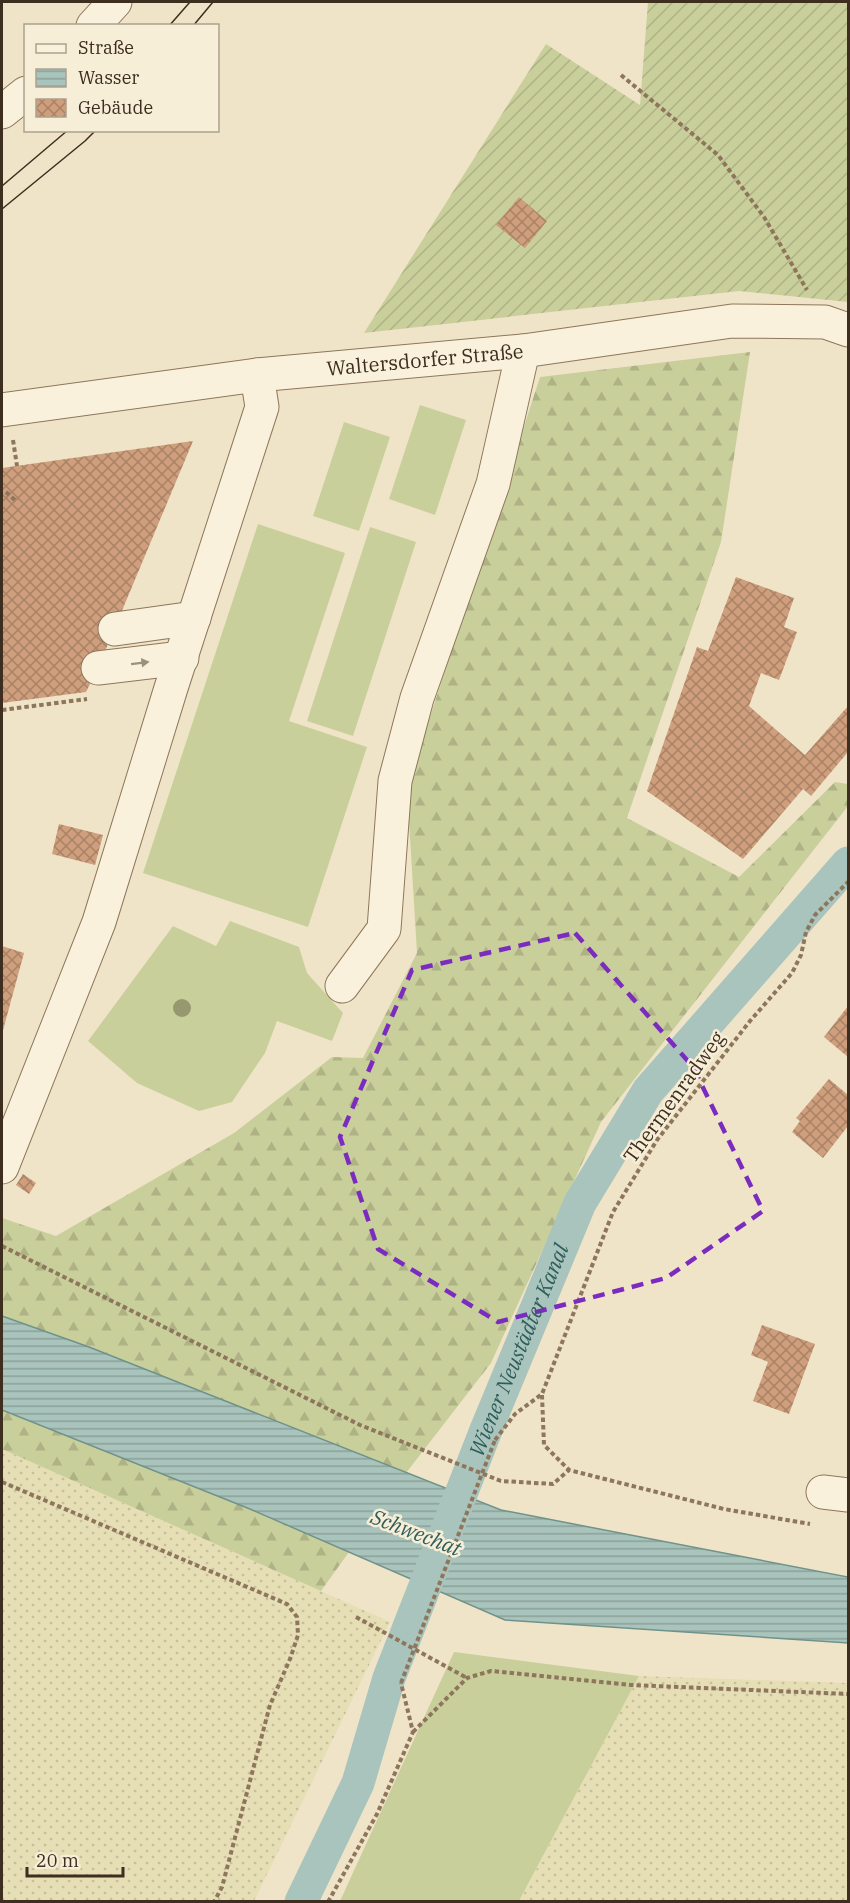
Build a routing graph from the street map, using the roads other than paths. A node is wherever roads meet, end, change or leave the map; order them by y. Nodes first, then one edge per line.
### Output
1 (116, 2) edge
2 (95, 24) edge
3 (24, 95) edge
4 (2, 112) edge
5 (837, 326) edge
6 (522, 351) junction
7 (257, 375) junction
8 (7, 424) edge
9 (194, 618) junction
10 (115, 629) dead end
11 (182, 658) junction
12 (98, 668) dead end
13 (342, 986) dead end
14 (2, 1167) edge

1 - 2 street
3 - 4 street
5 - 6 street, Waltersdorfer Straße
6 - 7 street, Waltersdorfer Straße
6 - 13 street
7 - 8 street, Waltersdorfer Straße
7 - 9 street
9 - 10 street
9 - 11 street
12 -> 11 street
11 - 14 street

